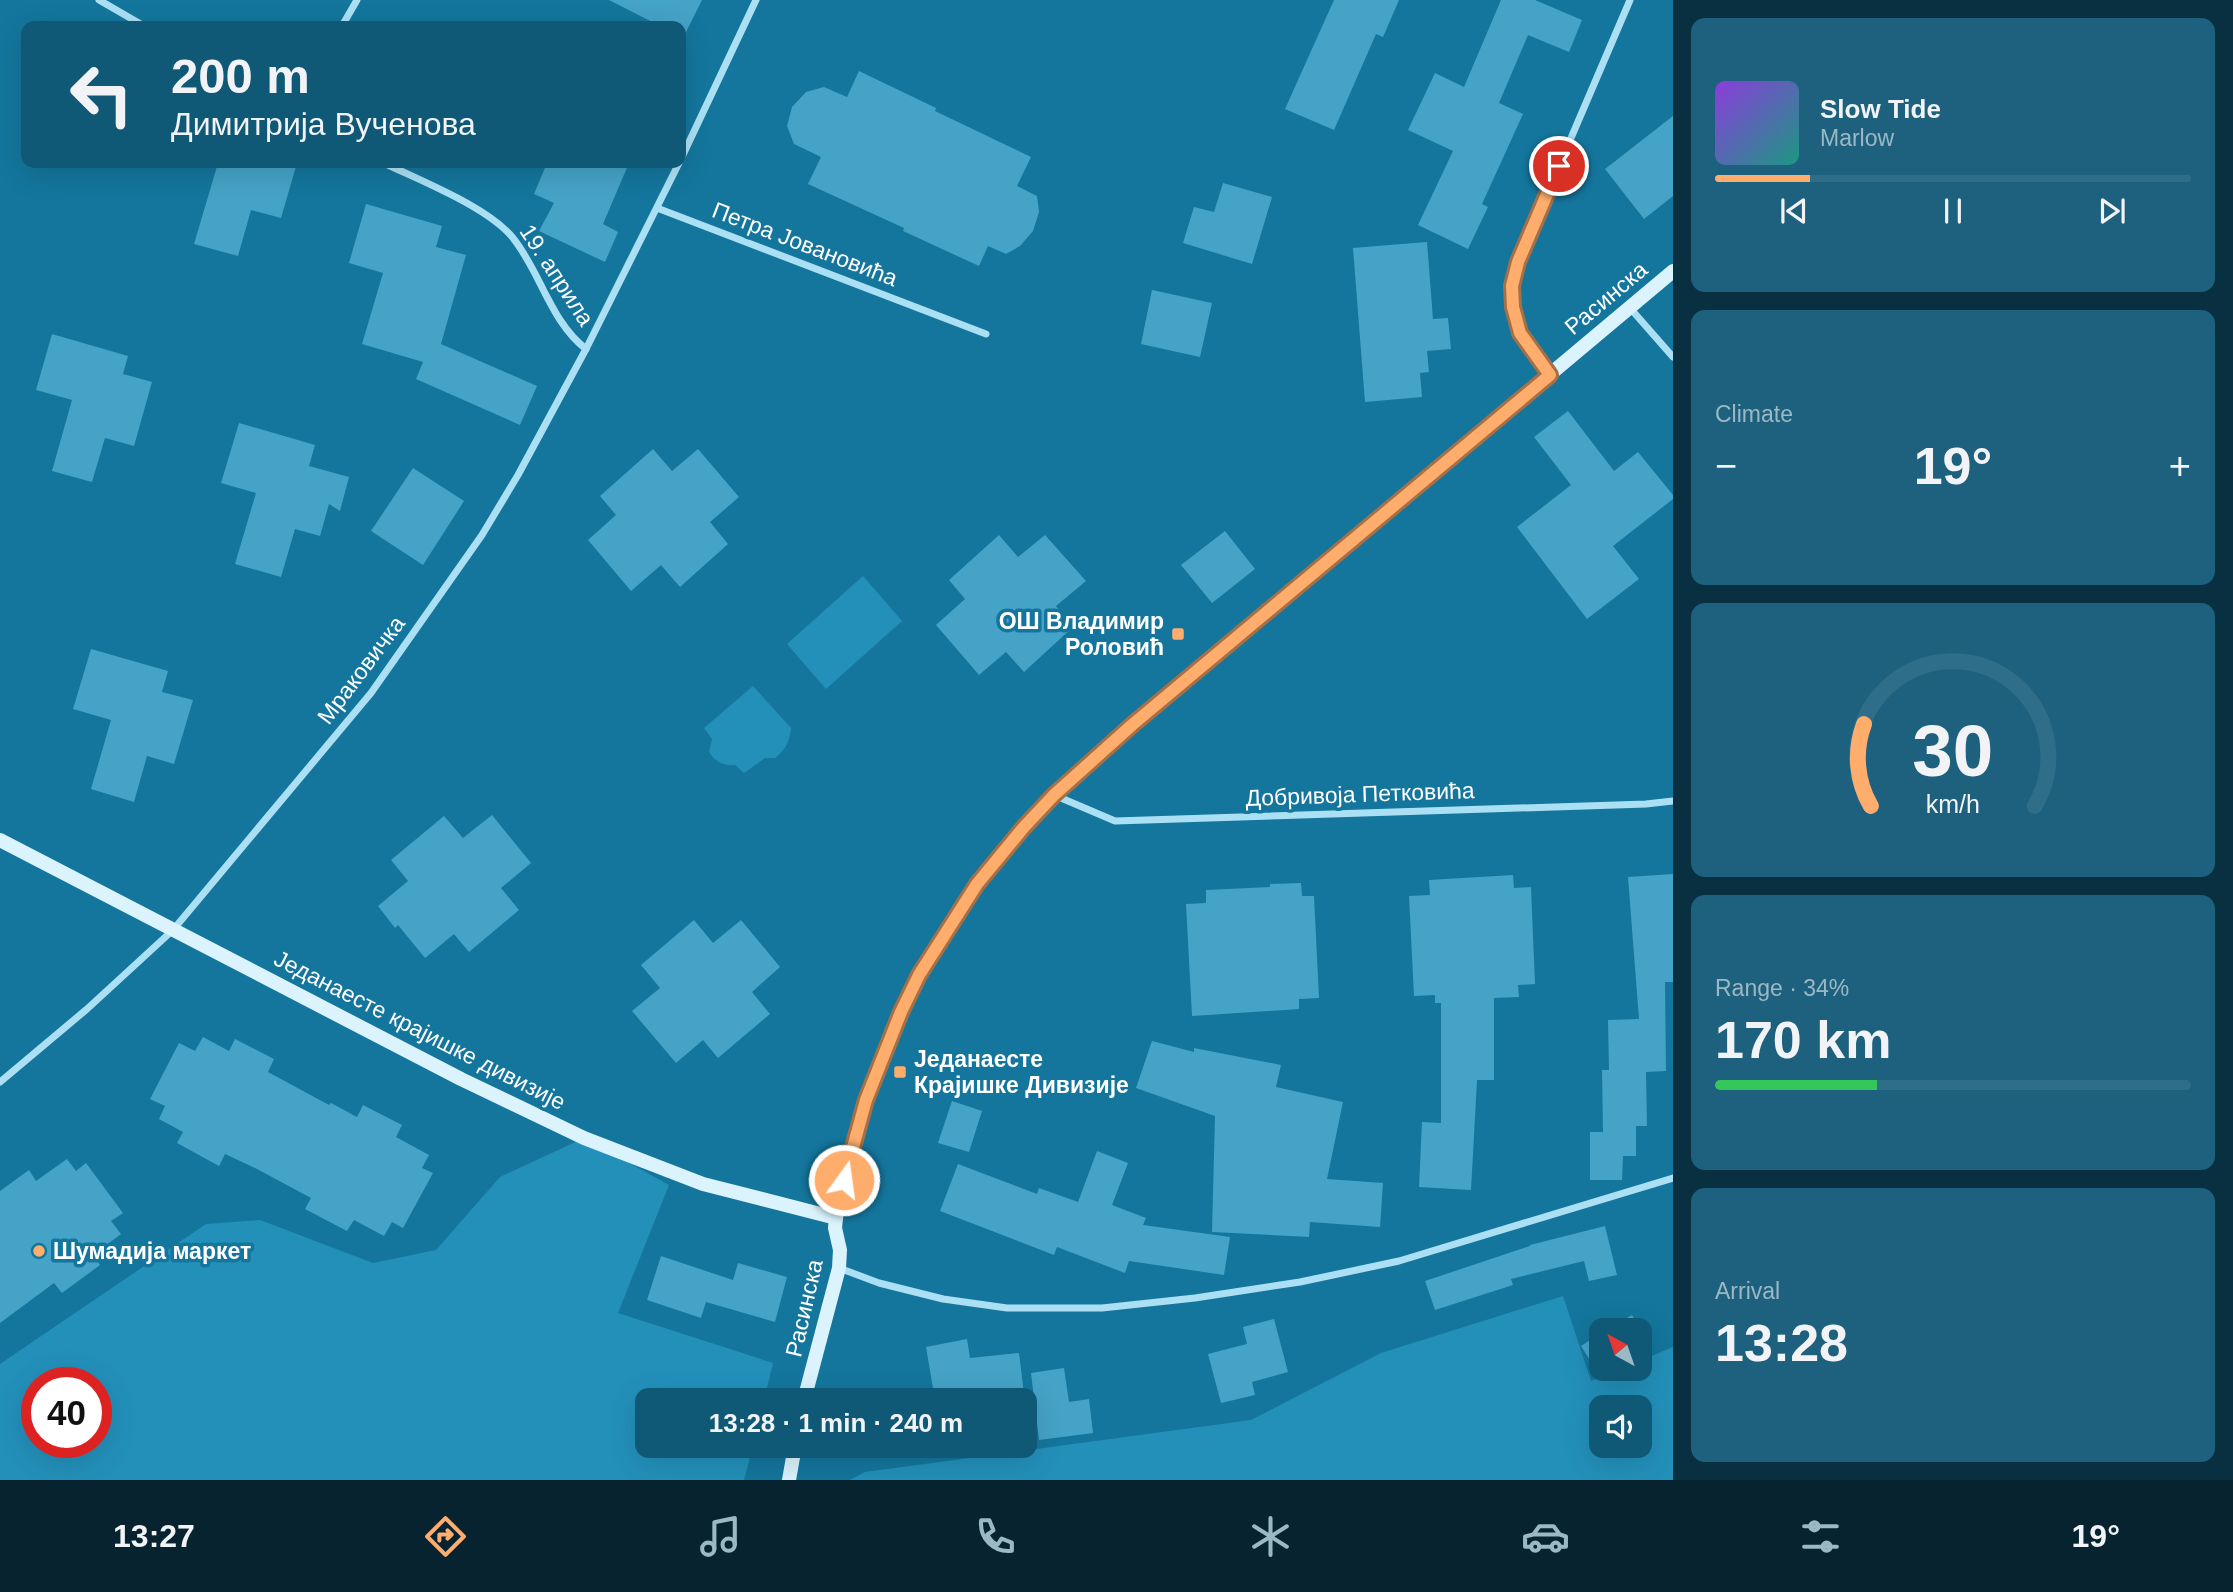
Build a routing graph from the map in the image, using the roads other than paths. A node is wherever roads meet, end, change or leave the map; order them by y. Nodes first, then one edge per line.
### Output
1 (99, 0) edge
2 (357, 0) edge
3 (756, 0) edge
4 (1630, 0) edge
5 (135, 21) edge
6 (345, 21) edge
7 (686, 148) edge
8 (394, 168) edge
9 (677, 168) edge
10 (657, 208) junction
11 (1673, 271) edge
12 (1630, 308) junction
13 (986, 334) dead end
14 (586, 349) junction
15 (1673, 357) edge
16 (1550, 375) junction
17 (1054, 795) junction
18 (1673, 801) edge
19 (0, 840) edge
20 (173, 930) junction
21 (0, 1082) edge
22 (1673, 1178) edge
23 (836, 1218) junction
24 (839, 1268) junction
25 (807, 1388) edge
26 (793, 1458) edge
27 (789, 1480) edge

1 - 5 street
2 - 6 street
3 - 7 street
4 - 16 street
8 - 14 street, 19. априла
9 - 10 street
10 - 13 street, Петра Јовановића
10 - 14 street, Мраковичка
11 - 12 street, Расинска
12 - 15 street
12 - 16 street, Расинска
14 - 20 street, Мраковичка
16 - 17 street, Расинска
17 - 18 street, Добривоја Петковића
17 - 23 street, Расинска
19 - 20 street, Једанаесте крајишке дивизије
20 - 21 street, Мраковичка
20 - 23 street, Једанаесте крајишке дивизије
22 - 24 street
23 - 24 street, Расинска
24 - 25 street, Расинска
26 - 27 street

